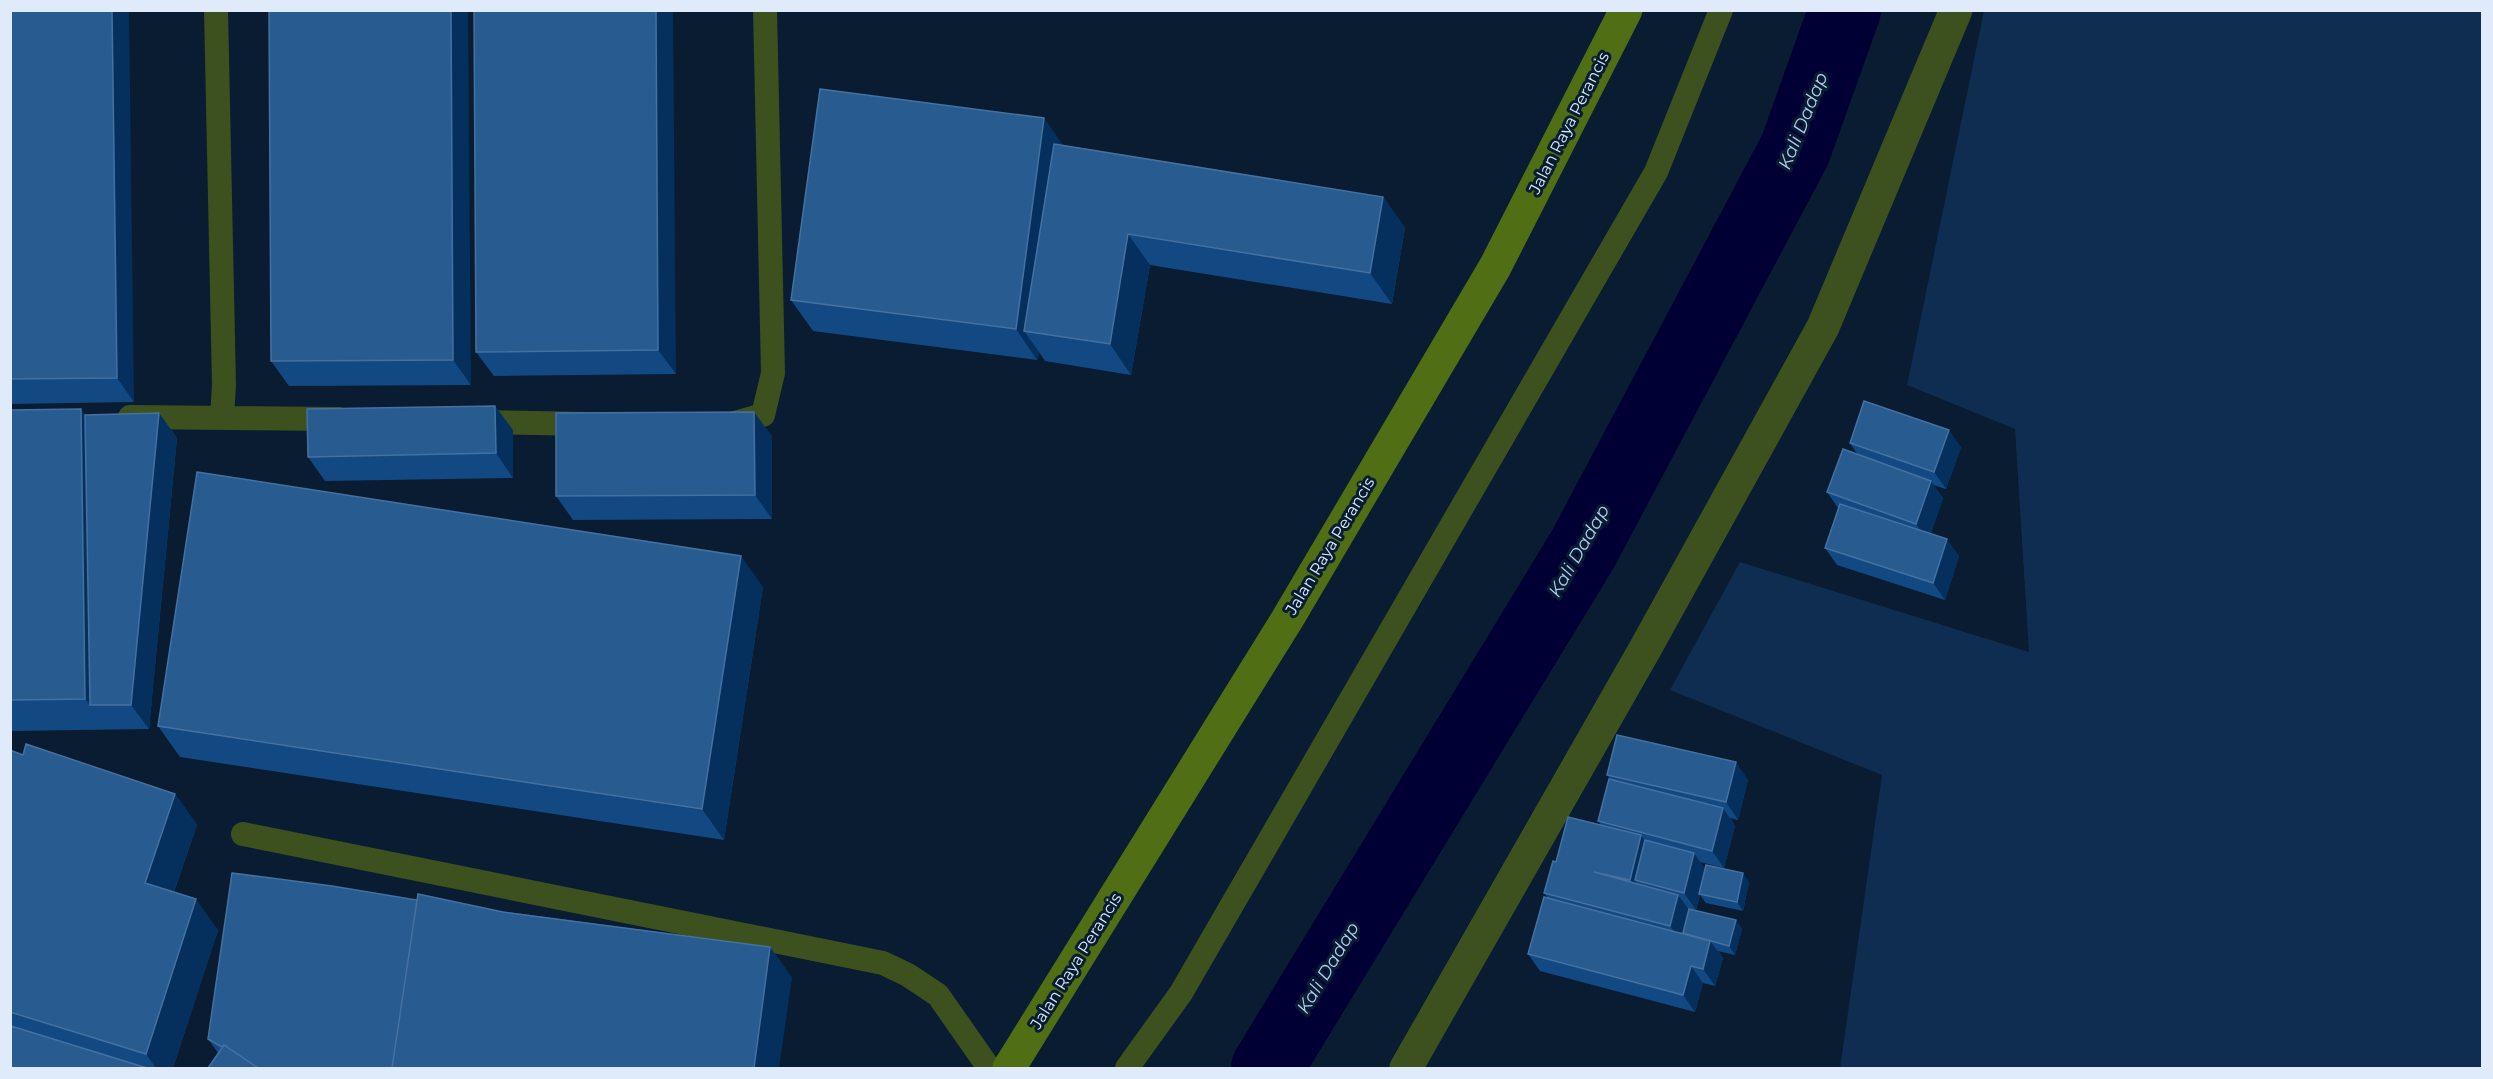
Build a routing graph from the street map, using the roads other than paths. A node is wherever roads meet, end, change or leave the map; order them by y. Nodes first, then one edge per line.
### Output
1 (216, 10) edge
2 (765, 10) edge
3 (1626, 10) edge
4 (1721, 10) edge
5 (1956, 10) edge
6 (222, 416) junction
7 (105, 417) edge
8 (364, 419) edge
9 (447, 421) edge
10 (612, 424) edge
11 (707, 427) edge
12 (243, 834) dead end
13 (989, 1068) edge
14 (1009, 1068) edge
15 (1127, 1068) edge
16 (1406, 1068) edge

1 - 6 lane
2 - 11 lane
3 - 14 street, Jalan Raya Perancis
4 - 15 lane
5 - 16 street
6 - 7 lane
6 - 8 lane
9 - 10 lane
12 - 13 lane

